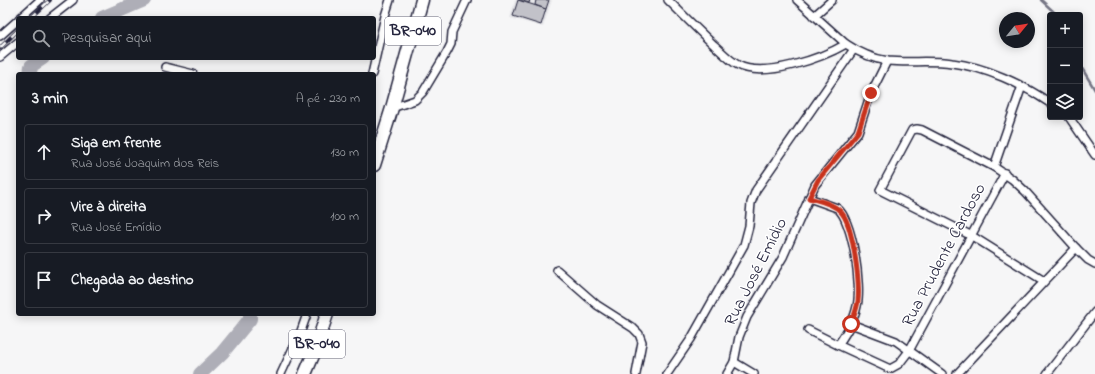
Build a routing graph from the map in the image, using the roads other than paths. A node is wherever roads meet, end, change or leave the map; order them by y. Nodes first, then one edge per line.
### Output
1 (40, 0) edge
2 (73, 0) edge
3 (390, 0) edge
4 (422, 0) edge
5 (467, 0) edge
6 (668, 0) edge
7 (797, 0) edge
8 (832, 0) edge
9 (22, 16) edge
10 (53, 16) edge
11 (814, 16) junction
12 (16, 22) edge
13 (0, 36) edge
14 (16, 44) edge
15 (846, 44) junction
16 (854, 49) junction
17 (376, 56) edge
18 (0, 57) edge
19 (375, 60) edge
20 (887, 61) junction
21 (165, 67) dead end
22 (185, 72) edge
23 (372, 72) edge
24 (1022, 86) junction
25 (1047, 101) edge
26 (392, 108) junction
27 (1071, 120) edge
28 (1095, 155) edge
29 (376, 159) edge
30 (994, 167) junction
31 (1005, 173) junction
32 (809, 198) junction
33 (972, 236) junction
34 (1076, 248) junction
35 (1095, 264) edge
36 (556, 270) dead end
37 (1044, 281) junction
38 (1095, 312) edge
39 (306, 316) edge
40 (326, 316) edge
41 (851, 324) junction
42 (808, 330) dead end
43 (838, 345) junction
44 (910, 351) junction
45 (734, 362) junction
46 (281, 374) edge
47 (305, 374) edge
48 (636, 374) edge
49 (667, 374) edge
50 (727, 374) edge
51 (754, 374) edge
52 (942, 374) edge
53 (957, 374) edge
54 (1047, 374) edge

1 - 9 street
2 - 10 street
3 - 17 street
4 - 26 highway, BR-040
5 - 26 street
6 - 15 street
7 - 11 street
8 - 11 street
11 - 15 street
12 - 13 street
14 - 18 street
15 - 16 street
16 - 20 street
16 - 49 street
19 - 23 street
20 - 24 street
20 - 32 street, Rua José Emídio
21 - 22 street
24 - 25 street
24 - 30 street, Rua Prudente Cardoso
26 - 29 highway, BR-040
27 - 28 street
30 - 31 street
30 - 33 street
31 - 33 street, Rua Prudente Cardoso
31 - 34 street
32 - 41 street
32 - 45 street, Rua José Emídio
33 - 37 street
33 - 44 street, Rua Prudente Cardoso
34 - 35 street
34 - 37 street
36 - 48 street
37 - 53 street
38 - 54 street
39 - 46 street
40 - 47 highway, BR-040
41 - 43 street
41 - 44 street
42 - 43 street
43 - 44 street, Rua Prudente Cardoso
44 - 52 street
45 - 50 street, Rua José Emídio
45 - 51 street

